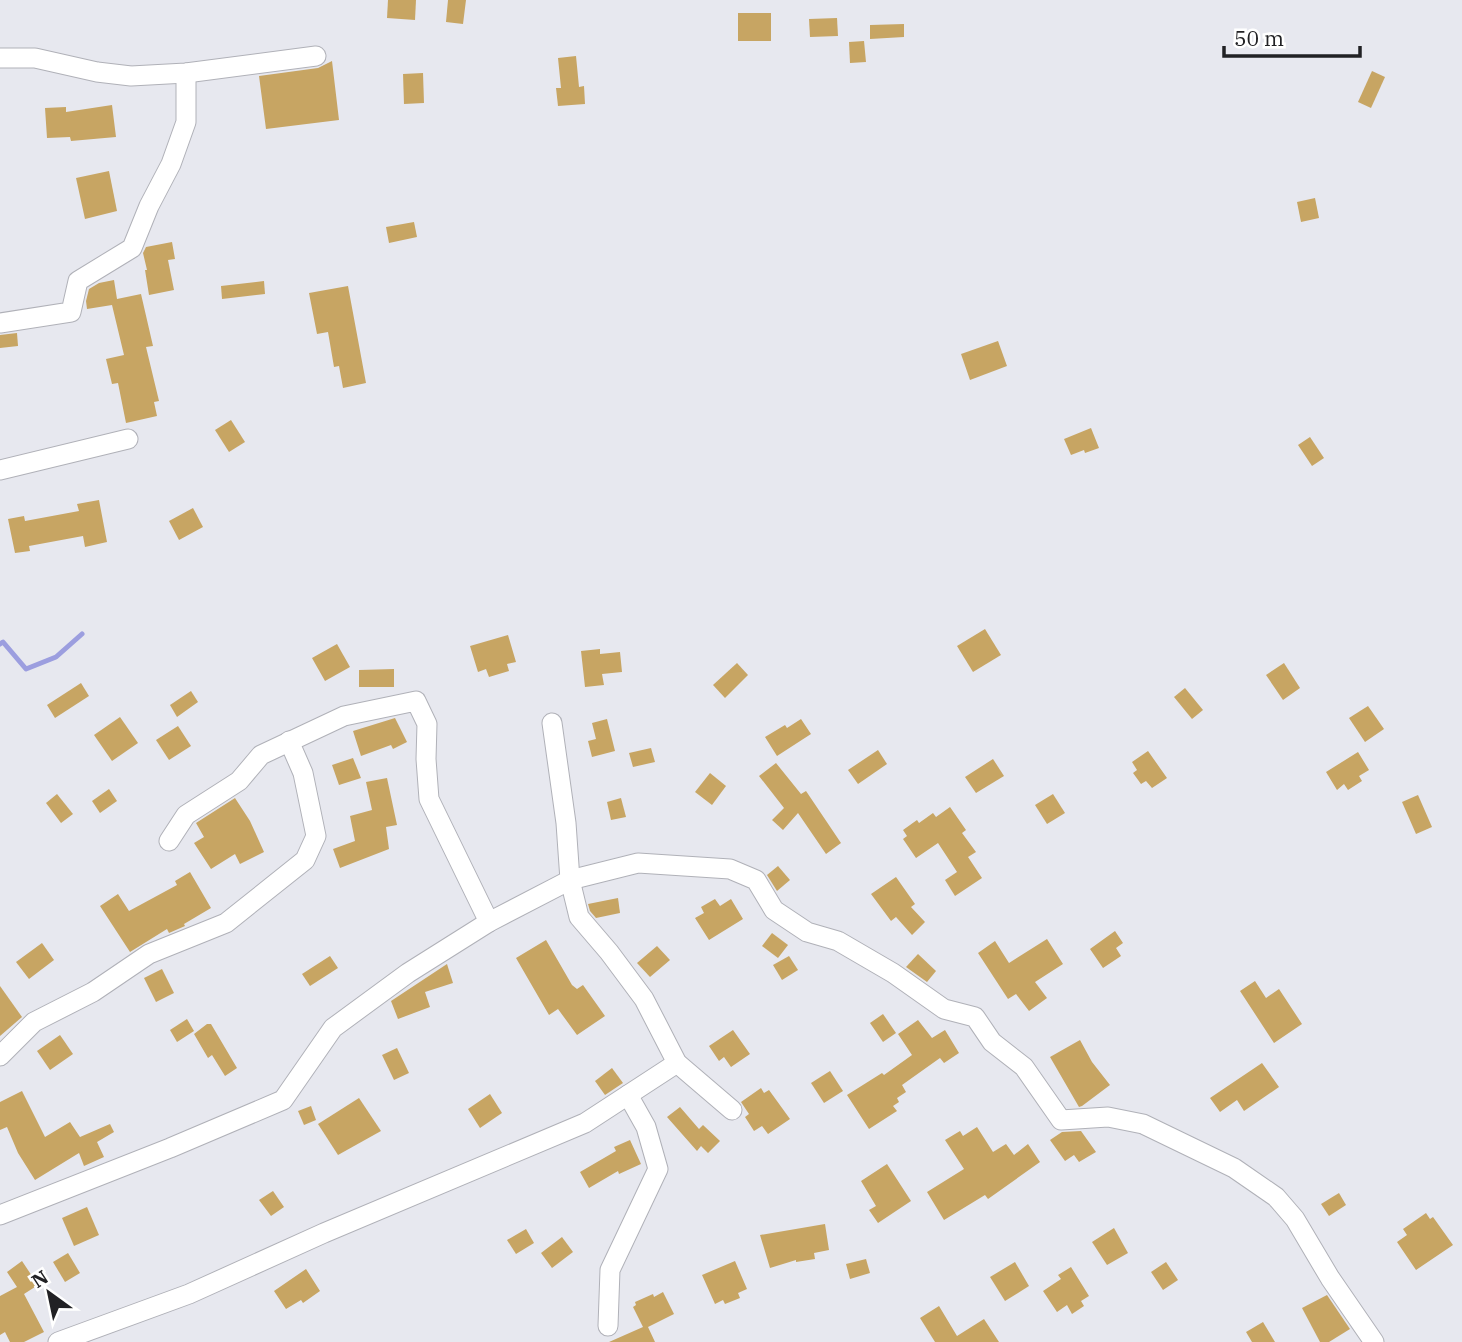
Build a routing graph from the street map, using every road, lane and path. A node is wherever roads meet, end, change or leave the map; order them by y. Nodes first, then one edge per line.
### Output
1 (316, 55) dead end
2 (0, 58) edge
3 (186, 73) junction
4 (0, 323) edge
5 (128, 439) dead end
6 (0, 470) edge
7 (552, 723) dead end
8 (289, 741) junction
9 (169, 841) dead end
10 (570, 880) junction
11 (489, 922) junction
12 (0, 1056) edge
13 (677, 1063) junction
14 (628, 1095) junction
15 (732, 1110) dead end
16 (0, 1215) edge
17 (608, 1326) dead end
18 (58, 1342) edge
19 (1374, 1342) edge

1 - 3 street
2 - 3 street
3 - 4 street
5 - 6 street
7 - 10 street
8 - 9 street
8 - 11 street
8 - 12 street
10 - 11 street
10 - 13 street
10 - 19 street
11 - 16 street
13 - 14 street
13 - 15 street
14 - 17 street
14 - 18 street

